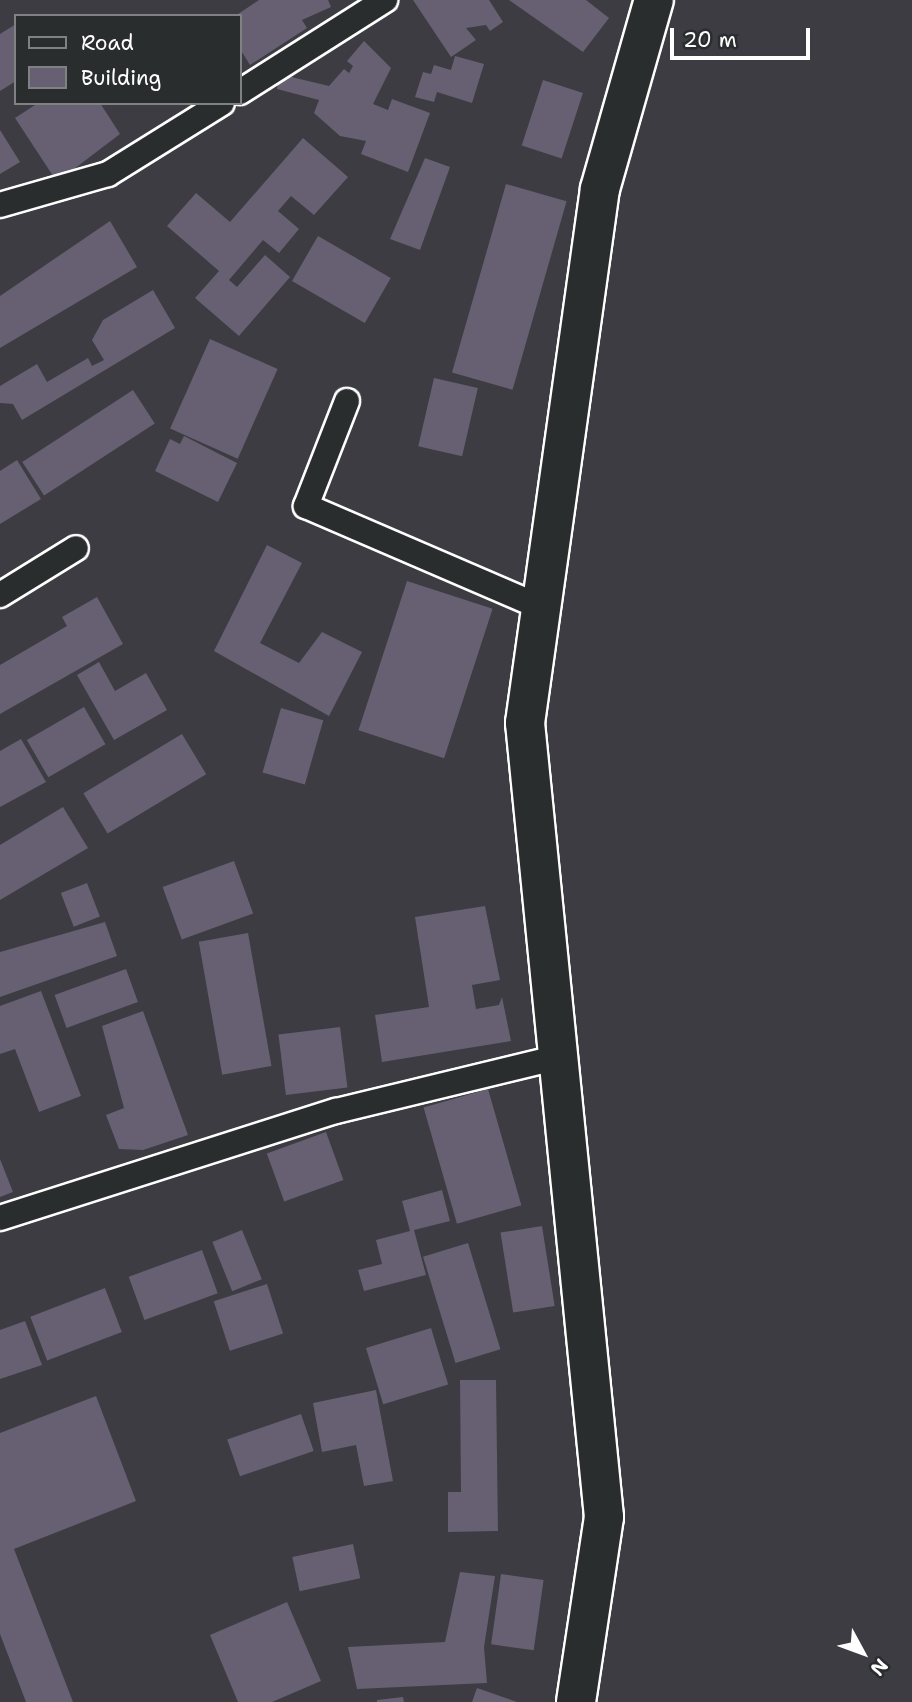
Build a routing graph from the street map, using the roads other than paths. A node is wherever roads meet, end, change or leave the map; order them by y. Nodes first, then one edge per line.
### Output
1 (385, 0) edge
2 (654, 0) edge
3 (242, 91) edge
4 (219, 105) edge
5 (0, 205) edge
6 (347, 401) dead end
7 (76, 548) dead end
8 (0, 595) edge
9 (541, 607) junction
10 (563, 1056) junction
11 (0, 1218) edge
12 (576, 1702) edge

1 - 3 lane
2 - 9 street
4 - 5 lane
6 - 9 lane
7 - 8 lane
9 - 10 street
10 - 11 lane
10 - 12 street

